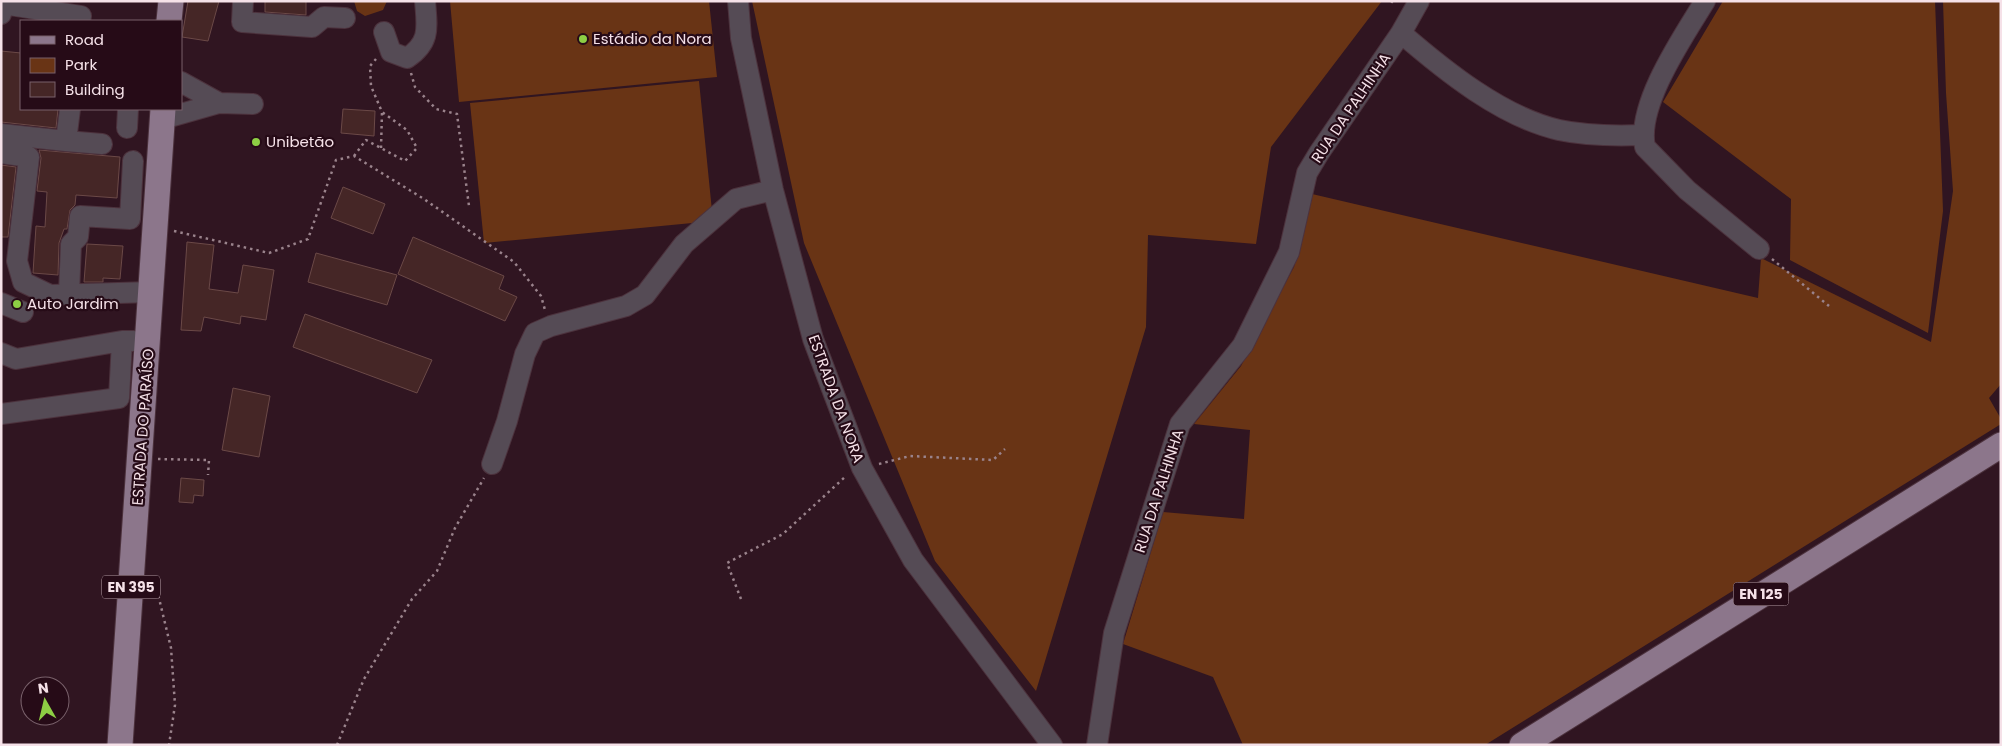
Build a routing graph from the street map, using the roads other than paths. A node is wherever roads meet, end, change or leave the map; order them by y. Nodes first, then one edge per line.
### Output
1 (170, 1) edge
2 (243, 1) edge
3 (425, 1) edge
4 (738, 1) edge
5 (1419, 1) edge
6 (1705, 1) edge
7 (1, 14) edge
8 (345, 18) dead end
9 (82, 20) edge
10 (169, 20) edge
11 (384, 32) road end
12 (1401, 34) junction
13 (182, 83) edge
14 (219, 103) junction
15 (253, 104) dead end
16 (70, 110) edge
17 (163, 114) edge
18 (1, 134) edge
19 (1642, 135) junction
20 (66, 141) junction
21 (102, 144) dead end
22 (1, 153) edge
23 (133, 161) dead end
24 (773, 190) junction
25 (1759, 249) road end
26 (9, 260) edge
27 (151, 292) junction
28 (69, 294) junction
29 (1, 303) edge
30 (23, 312) dead end
31 (122, 341) junction
32 (149, 341) junction
33 (1, 353) edge
34 (1, 414) edge
35 (2001, 445) edge
36 (492, 464) road end
37 (120, 745) edge
38 (1052, 745) edge
39 (1097, 745) edge
40 (1522, 745) edge

1 - 10 main road
2 - 8 street
3 - 11 street
4 - 24 street, ESTRADA DA NORA
5 - 12 street, RUA DA PALHINHA
6 - 19 street
7 - 9 street
12 - 19 street
12 - 39 street, RUA DA PALHINHA
13 - 14 street
14 - 15 street
14 - 17 street
16 - 20 street
17 - 27 main road, ESTRADA DO PARAÍSO / EN 395
18 - 20 street
19 - 25 street
20 - 21 street
22 - 26 street
23 - 28 street
24 - 36 street
24 - 38 street, ESTRADA DA NORA
26 - 28 street
27 - 28 street
27 - 32 main road, ESTRADA DO PARAÍSO / EN 395
29 - 30 street
31 - 32 street
31 - 33 street
31 - 34 street
32 - 37 main road, ESTRADA DO PARAÍSO / EN 395
35 - 40 main road, EN 125

